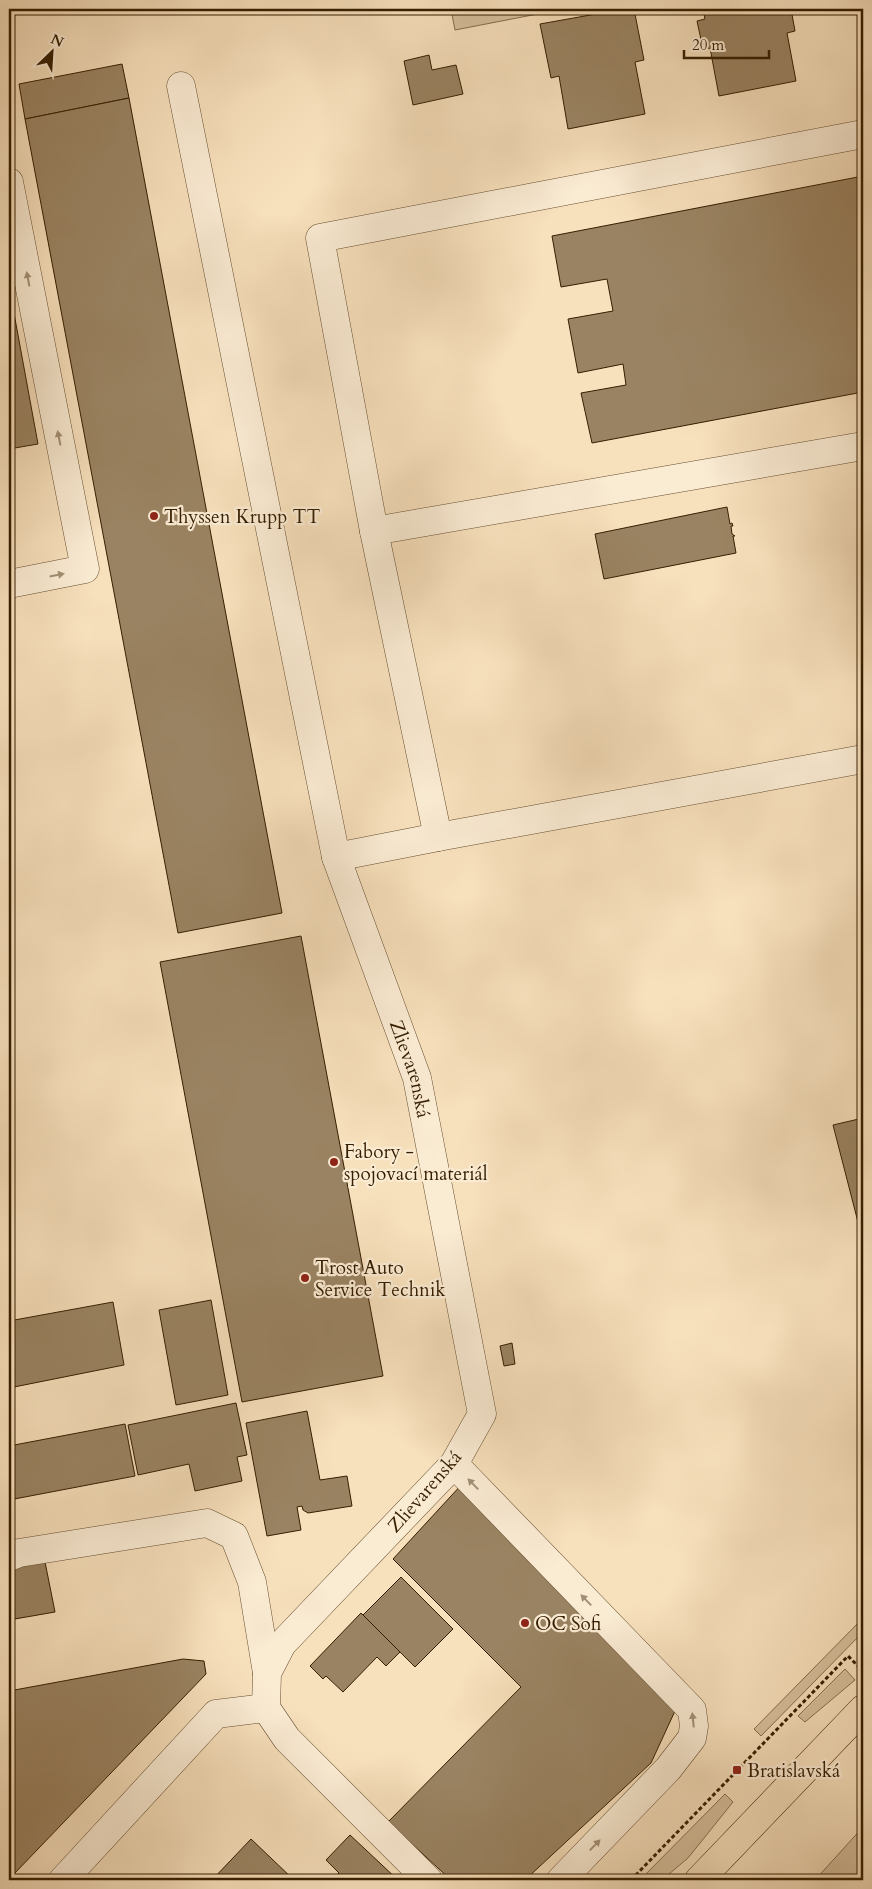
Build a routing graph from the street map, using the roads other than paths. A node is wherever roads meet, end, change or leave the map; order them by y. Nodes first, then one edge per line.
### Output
1 (181, 86) dead end
2 (863, 134) edge
3 (9, 182) edge
4 (863, 446) edge
5 (374, 531) junction
6 (9, 584) edge
7 (863, 759) edge
8 (438, 837) junction
9 (336, 857) junction
10 (454, 1464) junction
11 (9, 1557) edge
12 (267, 1673) junction
13 (266, 1708) junction
14 (863, 1709) edge
15 (63, 1880) edge
16 (428, 1880) edge
17 (561, 1880) edge
18 (699, 1880) edge

1 - 9 street, Zlievarenská
2 - 5 street
6 -> 3 street
4 - 5 street
5 - 8 street
7 - 8 street
8 - 9 street
9 - 10 street, Zlievarenská
10 - 12 street, Zlievarenská
17 -> 10 street
11 - 12 street
12 - 13 street, Zlievarenská
13 - 15 street
13 - 16 street
14 - 18 main road

